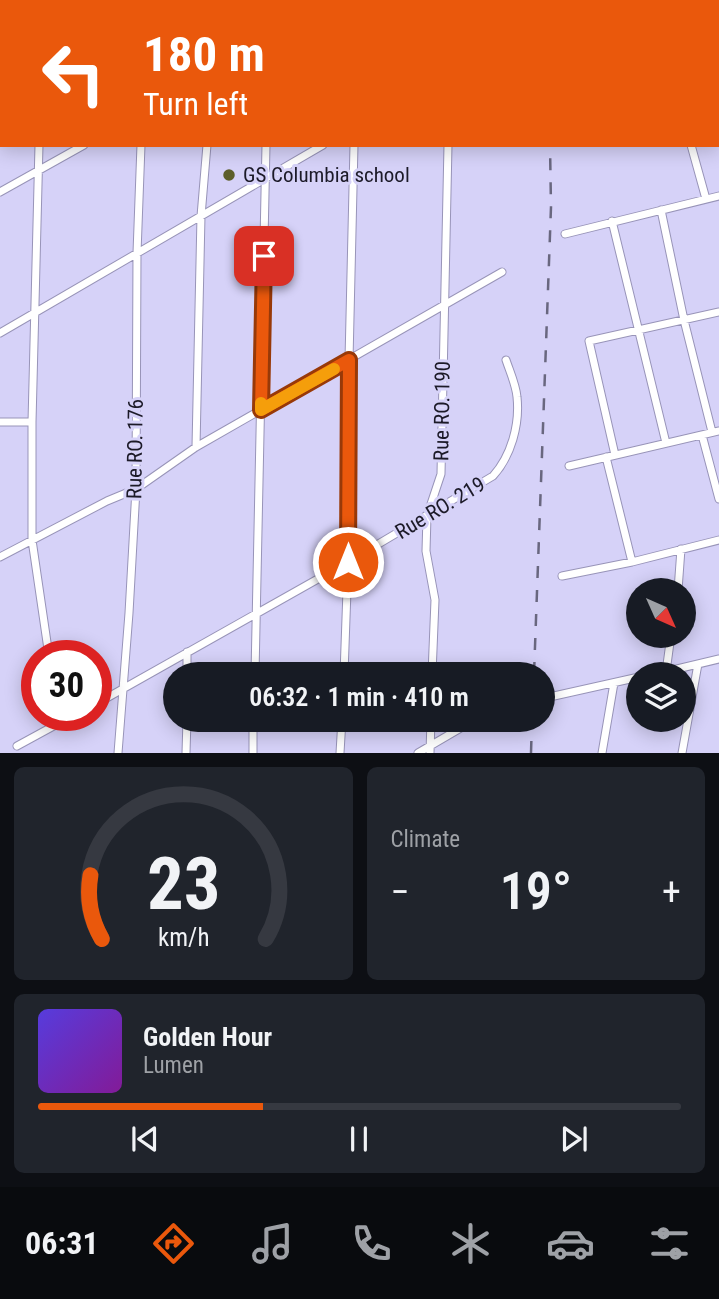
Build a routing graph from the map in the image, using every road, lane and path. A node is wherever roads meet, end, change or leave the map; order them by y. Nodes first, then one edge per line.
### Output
1 (40, 147) edge
2 (81, 147) edge
3 (141, 147) edge
4 (207, 147) edge
5 (266, 147) edge
6 (320, 147) edge
7 (355, 147) edge
8 (448, 147) edge
9 (692, 147) edge
10 (39, 172) junction
11 (266, 178) junction
12 (0, 192) edge
13 (719, 197) edge
14 (706, 200) junction
15 (661, 210) junction
16 (201, 216) junction
17 (612, 221) junction
18 (565, 234) dead end
19 (137, 253) junction
20 (502, 272) dead end
21 (444, 307) junction
22 (35, 312) junction
23 (719, 312) edge
24 (684, 320) junction
25 (639, 329) junction
26 (0, 333) edge
27 (349, 360) junction
28 (506, 360) dead end
29 (261, 410) junction
30 (0, 422) edge
31 (33, 422) junction
32 (716, 431) edge
33 (702, 435) junction
34 (666, 443) junction
35 (196, 447) junction
36 (610, 456) junction
37 (569, 466) dead end
38 (136, 489) junction
39 (719, 499) edge
40 (426, 516) junction
41 (32, 540) junction
42 (719, 540) edge
43 (681, 549) junction
44 (0, 557) edge
45 (348, 562) junction
46 (632, 562) junction
47 (562, 576) dead end
48 (679, 578) edge
49 (256, 613) junction
50 (47, 640) edge
51 (187, 652) junction
52 (719, 659) edge
53 (187, 662) edge
54 (255, 662) edge
55 (344, 662) edge
56 (432, 662) edge
57 (698, 664) joint
58 (626, 680) edge
59 (614, 683) junction
60 (122, 687) junction
61 (112, 694) edge
62 (555, 696) edge
63 (40, 731) edge
64 (187, 732) edge
65 (253, 732) edge
66 (341, 732) edge
67 (456, 732) edge
68 (17, 746) dead end
69 (430, 749) edge
70 (118, 753) edge
71 (186, 753) edge
72 (253, 753) edge
73 (340, 753) edge
74 (418, 753) edge
75 (602, 753) edge
76 (682, 753) edge

1 - 10 street
2 - 10 street
3 - 19 street, Rue RO. 176
4 - 16 street
5 - 11 street
6 - 11 street
7 - 27 street
8 - 21 street, Rue RO. 190
9 - 14 street
10 - 12 street
10 - 22 street
11 - 16 street
11 - 29 street
13 - 14 street
14 - 15 street
15 - 17 street
15 - 24 street
16 - 19 street
16 - 35 street
17 - 18 street
17 - 25 street
19 - 22 street
19 - 38 street, Rue RO. 176
20 - 21 street
21 - 27 street
21 - 40 street, Rue RO. 190
22 - 26 street
22 - 31 street
23 - 24 street
24 - 25 street
24 - 32 street
25 - 34 street
25 - 36 street
27 - 29 street
27 - 45 street
28 - 40 street, Rue RO. 219
29 - 35 street
29 - 49 street
30 - 31 street
31 - 41 street
32 - 33 street
33 - 34 street
33 - 39 street
34 - 36 street
35 - 38 street
36 - 37 street
36 - 46 street
38 - 41 street
38 - 60 street, Rue RO. 176
40 - 45 street, Rue RO. 219
40 - 56 street, Rue RO. 190
41 - 44 street
41 - 50 street
42 - 43 street
43 - 46 street
43 - 48 street
45 - 49 street, Rue RO. 219
45 - 55 street
46 - 47 street
49 - 51 street, Rue RO. 219
49 - 54 street
51 - 53 street
51 - 60 street, Rue RO. 219
52 - 57 street
57 - 76 street
58 - 59 street
59 - 62 street
59 - 75 street
60 - 61 street, Rue RO. 219
60 - 70 street, Rue RO. 176
63 - 68 street
64 - 71 street
65 - 72 street
66 - 73 street
67 - 69 street
69 - 74 street

